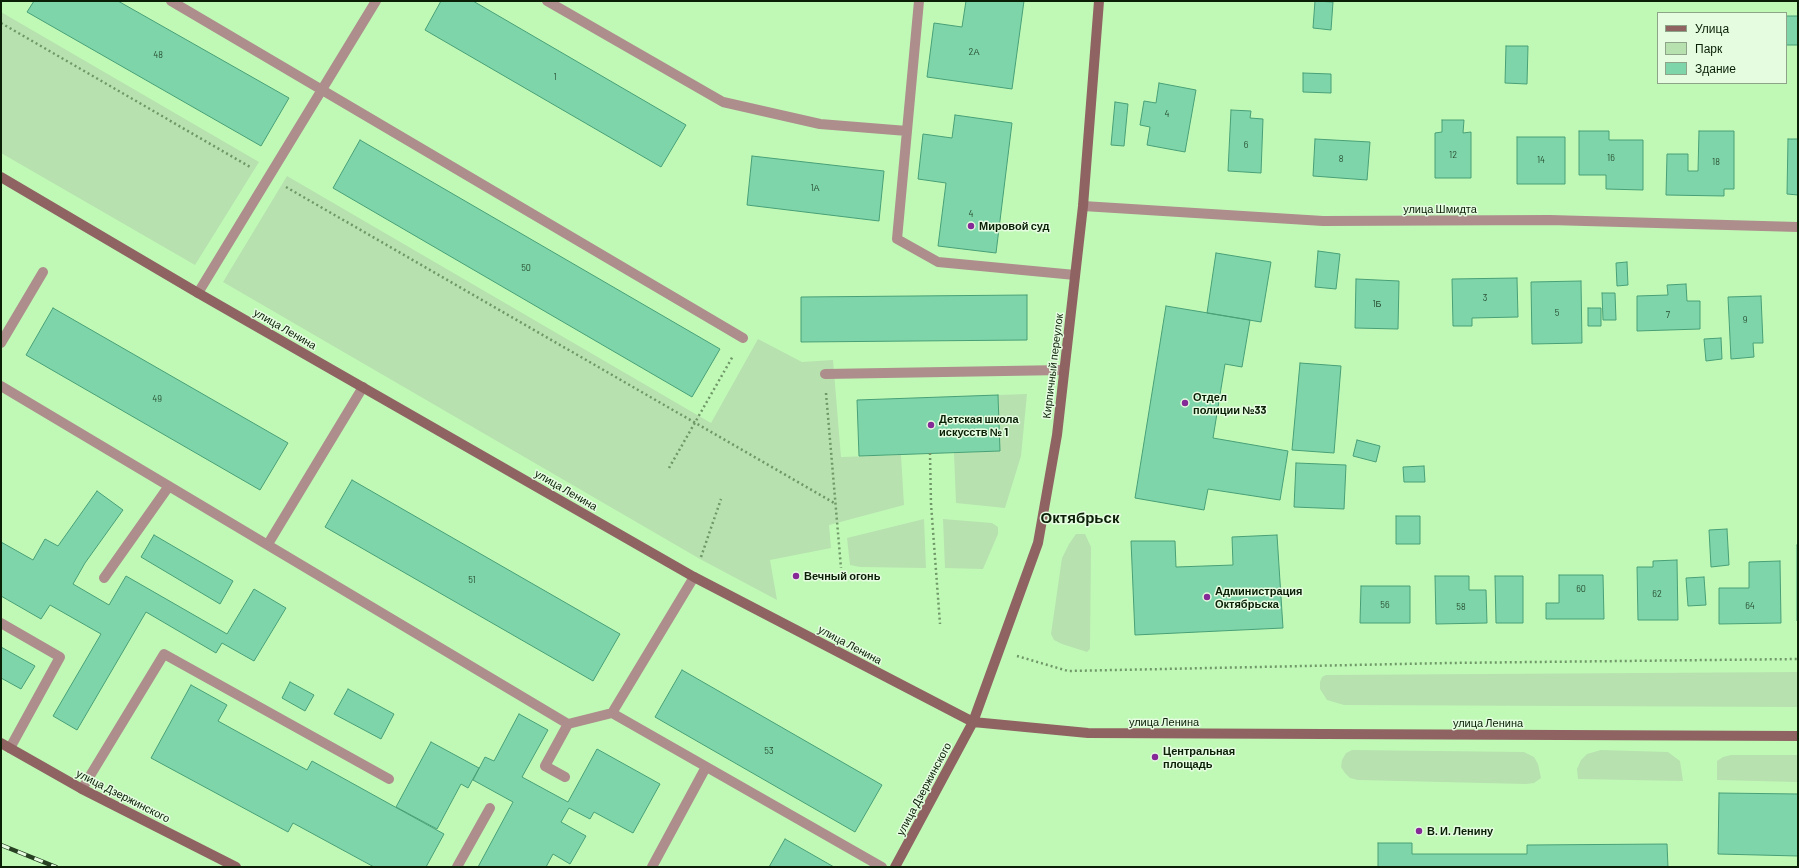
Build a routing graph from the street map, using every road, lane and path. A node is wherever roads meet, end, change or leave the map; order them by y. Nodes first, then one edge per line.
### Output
1 (171, 1) edge
2 (376, 1) edge
3 (547, 1) edge
4 (919, 1) edge
5 (1099, 1) edge
6 (1, 23) edge
7 (322, 90) junction
8 (907, 131) junction
9 (1, 177) edge
10 (269, 177) junction
11 (1083, 206) junction
12 (1798, 227) edge
13 (43, 272) dead end
14 (1075, 275) junction
15 (198, 293) junction
16 (743, 338) joint
17 (1, 343) edge
18 (1064, 370) junction
19 (825, 374) joint
20 (1, 386) edge
21 (363, 387) junction
22 (695, 423) junction
23 (930, 453) dead end
24 (669, 468) dead end
25 (169, 486) junction
26 (721, 498) dead end
27 (836, 504) junction
28 (268, 544) junction
29 (700, 559) dead end
30 (841, 568) dead end
31 (694, 577) junction
32 (104, 578) dead end
33 (1, 623) edge
34 (940, 624) dead end
35 (999, 651) junction
36 (1798, 659) edge
37 (612, 713) junction
38 (973, 722) junction
39 (568, 724) junction
40 (1798, 736) edge
41 (6, 746) edge
42 (706, 767) junction
43 (565, 777) dead end
44 (389, 779) dead end
45 (82, 790) junction
46 (490, 808) dead end
47 (236, 867) edge
48 (457, 867) edge
49 (652, 867) edge
50 (882, 867) edge
51 (895, 867) edge

1 - 7 street
2 - 7 street
3 - 8 street
4 - 8 street
5 - 11 main road, Кирпичный переулок
6 - 10 path
7 - 10 street
7 - 16 street
8 - 14 street
9 - 15 main road, улица Ленина
10 - 15 street
10 - 22 path
11 - 12 street, улица Шмидта
11 - 14 main road, Кирпичный переулок
13 - 17 street
14 - 18 main road, Кирпичный переулок
15 - 21 main road, улица Ленина
16 - 22 path
18 - 19 street
18 - 35 main road, Кирпичный переулок
19 - 27 path
20 - 25 street
21 - 28 street
21 - 31 main road, улица Ленина
22 - 24 path
22 - 27 path
23 - 34 path
25 - 28 street
25 - 32 street
26 - 29 path
27 - 30 path
28 - 39 street
31 - 37 street
31 - 38 main road, улица Ленина
33 - 41 street
35 - 36 path
35 - 38 main road, Кирпичный переулок
37 - 39 street
37 - 42 street
38 - 40 main road, улица Ленина
38 - 51 main road, улица Дзержинского
39 - 43 street
41 - 45 main road, улица Дзержинского
42 - 49 street
42 - 50 street
44 - 45 street
45 - 47 main road, улица Дзержинского
46 - 48 street

